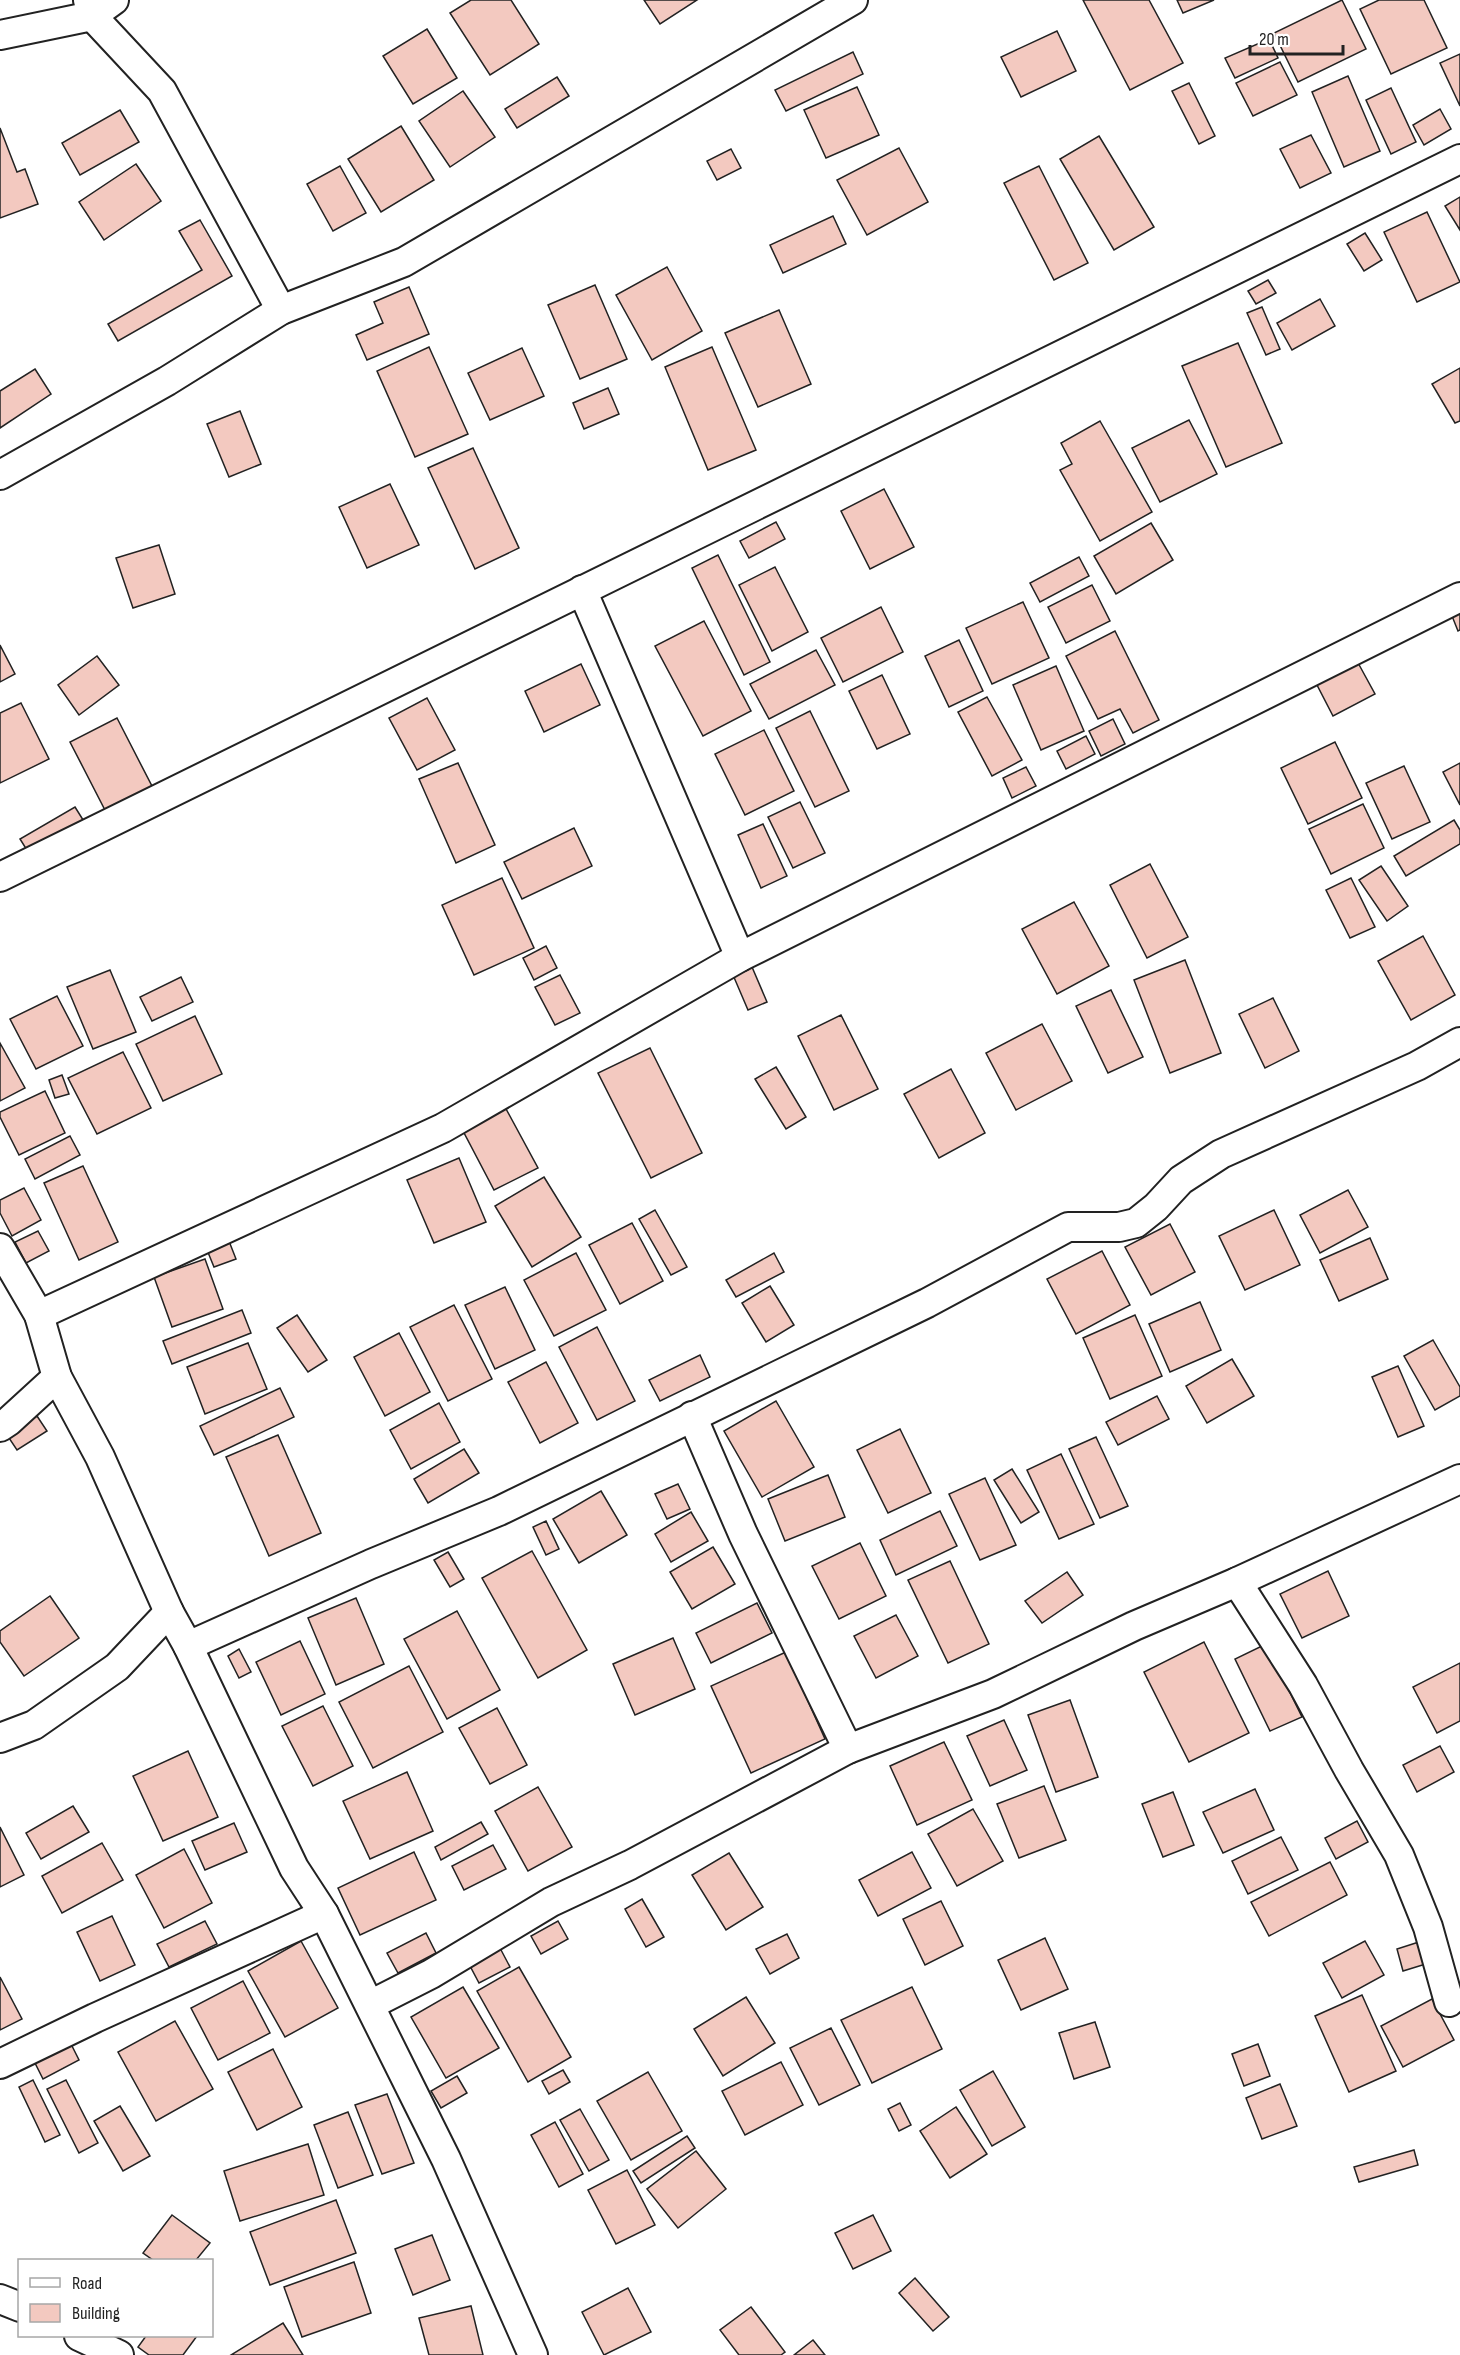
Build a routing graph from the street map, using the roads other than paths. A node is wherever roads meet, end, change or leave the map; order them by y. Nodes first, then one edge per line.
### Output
1 (853, 0) edge
2 (98, 5) edge
3 (0, 35) edge
4 (1460, 159) edge
5 (281, 310) junction
6 (0, 475) edge
7 (582, 590) junction
8 (1460, 597) edge
9 (0, 877) edge
10 (740, 957) junction
11 (1460, 1042) edge
12 (0, 1248) edge
13 (39, 1315) junction
14 (57, 1377) junction
15 (692, 1416) junction
16 (0, 1427) edge
17 (1460, 1479) edge
18 (1237, 1582) junction
19 (169, 1612) junction
20 (188, 1646) junction
21 (0, 1738) edge
22 (848, 1749) junction
23 (324, 1914) junction
24 (1449, 2002) dead end
25 (370, 2005) junction
26 (0, 2064) edge
27 (0, 2299) edge
28 (18, 2306) edge
29 (81, 2337) edge
30 (119, 2355) edge
31 (533, 2355) edge

1 - 5 street
2 - 3 street
2 - 5 street
4 - 7 street
5 - 6 street
7 - 9 street
7 - 10 street
8 - 10 street
10 - 13 street
11 - 15 street
12 - 13 street
13 - 14 street
14 - 16 street
14 - 19 street
15 - 20 street
15 - 22 street
17 - 18 street
18 - 22 street
18 - 24 street
19 - 20 street
19 - 21 street
20 - 23 street
22 - 25 street
23 - 25 street
23 - 26 street
25 - 31 street
27 - 28 street
29 - 30 street

